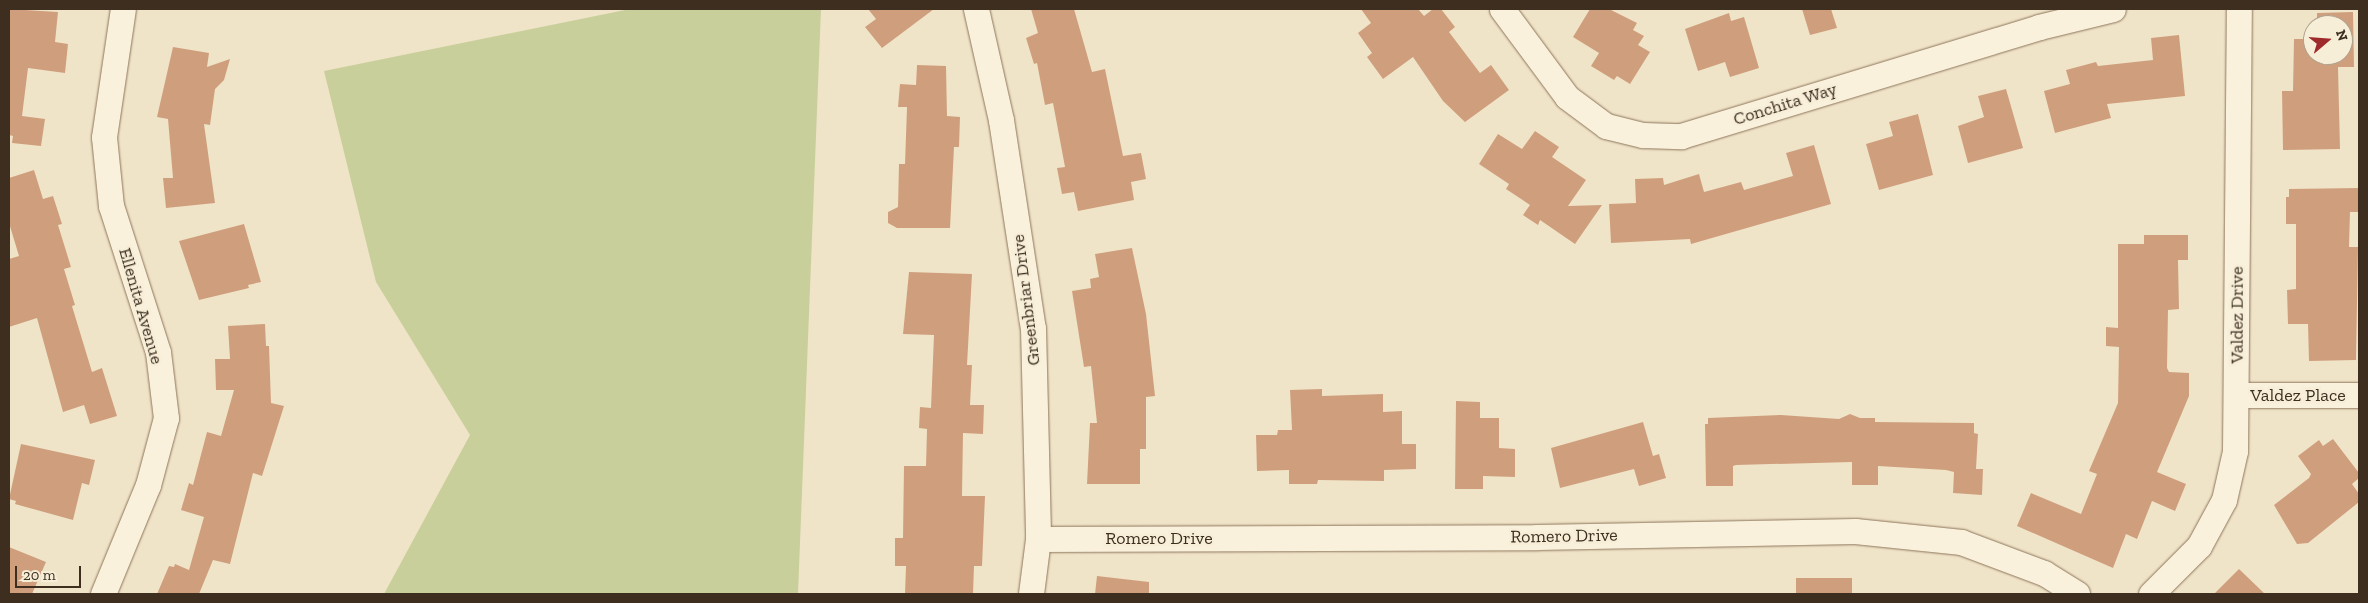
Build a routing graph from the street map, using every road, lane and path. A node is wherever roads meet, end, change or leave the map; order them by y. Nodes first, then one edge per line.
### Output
1 (123, 9) edge
2 (976, 9) edge
3 (1502, 9) edge
4 (2113, 9) edge
5 (2239, 9) edge
6 (2237, 395) junction
7 (2359, 395) edge
8 (1038, 539) junction
9 (103, 594) edge
10 (1031, 594) edge
11 (2077, 594) edge
12 (2151, 594) edge

1 - 9 street, Ellenita Avenue
2 - 8 street, Greenbriar Drive
3 - 4 street, Conchita Way
5 - 6 street, Valdez Drive
6 - 7 street, Valdez Place
6 - 12 street, Valdez Drive
8 - 10 street, Greenbriar Drive
8 - 11 street, Romero Drive

